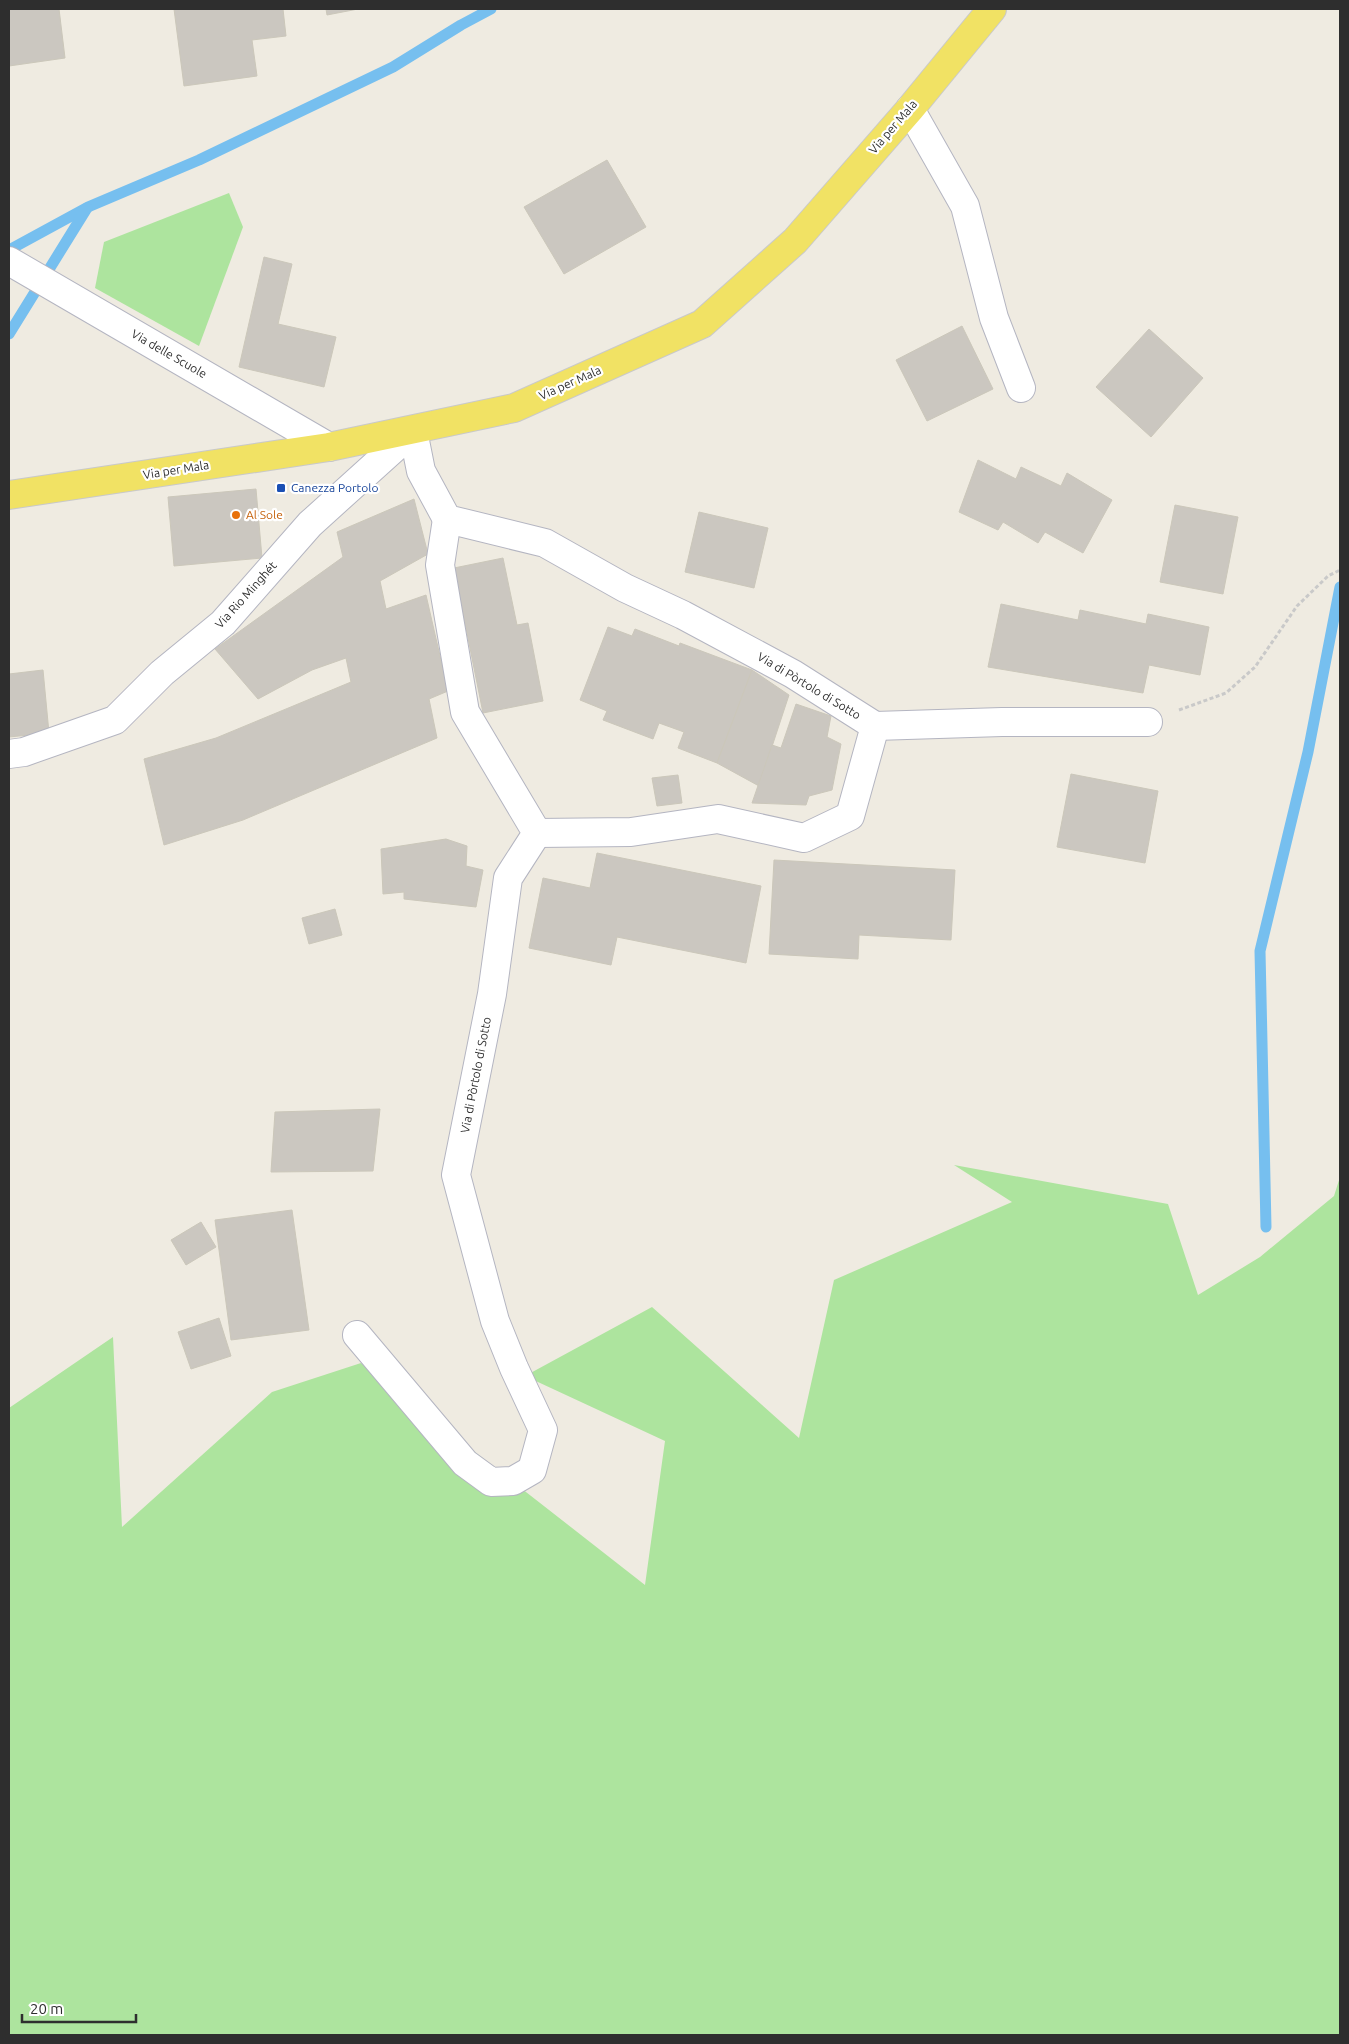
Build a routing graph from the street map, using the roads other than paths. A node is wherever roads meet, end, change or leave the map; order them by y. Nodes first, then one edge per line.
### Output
1 (992, 9) edge
2 (910, 108) junction
3 (9, 260) edge
4 (1021, 388) dead end
5 (414, 431) junction
6 (329, 447) junction
7 (9, 495) edge
8 (447, 519) junction
9 (1148, 722) road end
10 (875, 726) junction
11 (9, 754) edge
12 (537, 833) junction
13 (357, 1335) dead end

1 - 2 main road, Via per Mala
2 - 4 street
2 - 5 main road, Via per Mala
3 - 6 street, Via delle Scuole
5 - 6 main road, Via per Mala
5 - 8 street
5 - 11 street, Via Rio Minghét
6 - 7 main road, Via per Mala
8 - 10 street, Via di Pòrtolo di Sotto
8 - 12 street
9 - 10 street
10 - 12 street, Via di Pòrtolo di Sotto
12 - 13 street, Via di Pòrtolo di Sotto

